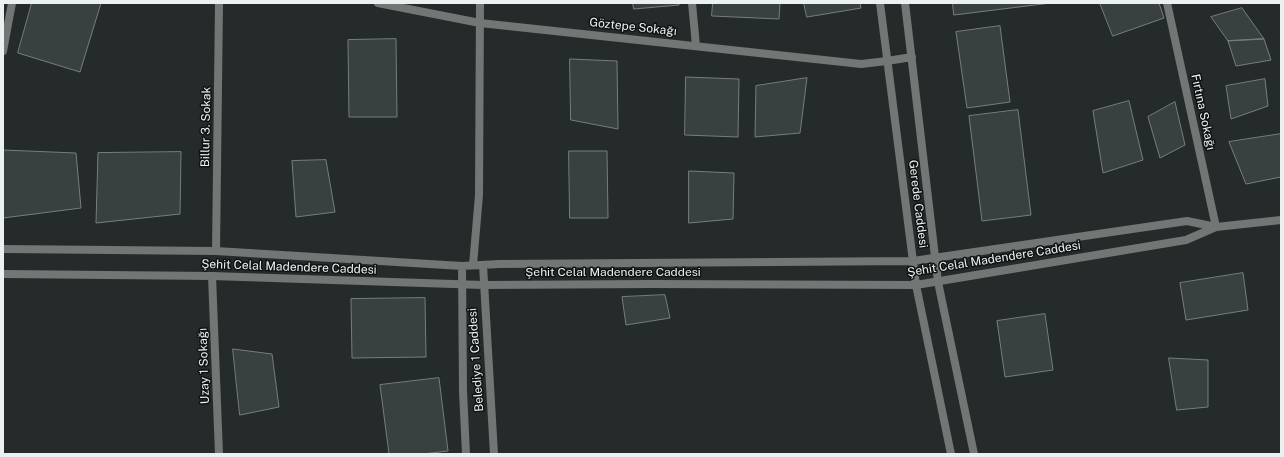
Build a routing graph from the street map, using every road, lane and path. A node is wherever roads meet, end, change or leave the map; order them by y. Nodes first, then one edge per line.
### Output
1 (12, 3) edge
2 (219, 3) edge
3 (378, 3) edge
4 (480, 3) edge
5 (692, 3) edge
6 (880, 3) edge
7 (905, 3) edge
8 (1167, 3) edge
9 (480, 23) junction
10 (696, 46) junction
11 (3, 51) edge
12 (912, 57) junction
13 (887, 61) junction
14 (1281, 220) edge
15 (1216, 227) junction
16 (3, 250) edge
17 (216, 251) junction
18 (934, 258) junction
19 (913, 261) junction
20 (473, 265) junction
21 (483, 265) junction
22 (462, 266) junction
23 (3, 274) edge
24 (212, 276) junction
25 (938, 282) junction
26 (463, 284) junction
27 (483, 285) junction
28 (916, 285) junction
29 (219, 454) edge
30 (466, 454) edge
31 (494, 454) edge
32 (951, 454) edge
33 (974, 454) edge

1 - 11 street
2 - 17 street, Billur 3. Sokak
3 - 9 street, Göztepe Sokağı
4 - 9 street
5 - 10 street
6 - 13 street, Gerede Caddesi
7 - 12 street, Gerede Caddesi
8 - 15 street, Fırtına Sokağı
9 - 10 street, Göztepe Sokağı
9 - 20 street
10 - 13 street, Göztepe Sokağı
12 - 13 street, Göztepe Sokağı
12 - 18 street, Gerede Caddesi
13 - 19 street, Gerede Caddesi
14 - 15 street, Şehit Celal Madendere Caddesi
15 - 18 street, Şehit Celal Madendere Caddesi
15 - 25 street, Şehit Celal Madendere Caddesi
16 - 17 street, Şehit Celal Madendere Caddesi
17 - 22 street, Şehit Celal Madendere Caddesi
18 - 19 street, Şehit Celal Madendere Caddesi
18 - 25 street, Gerede Caddesi
19 - 21 street, Şehit Celal Madendere Caddesi
19 - 28 street, Gerede Caddesi
20 - 21 street, Şehit Celal Madendere Caddesi
20 - 22 street, Şehit Celal Madendere Caddesi
21 - 27 street, Belediye 1 Caddesi
22 - 26 street, Belediye 1 Caddesi
23 - 24 street, Şehit Celal Madendere Caddesi
24 - 26 street, Şehit Celal Madendere Caddesi
24 - 29 street, Uzay 1 Sokağı
25 - 28 street, Şehit Celal Madendere Caddesi
25 - 33 street, Gerede Caddesi
26 - 27 street, Şehit Celal Madendere Caddesi
26 - 30 street, Belediye 1 Caddesi
27 - 28 street, Şehit Celal Madendere Caddesi
27 - 31 street, Belediye 1 Caddesi
28 - 32 street, Gerede Caddesi

